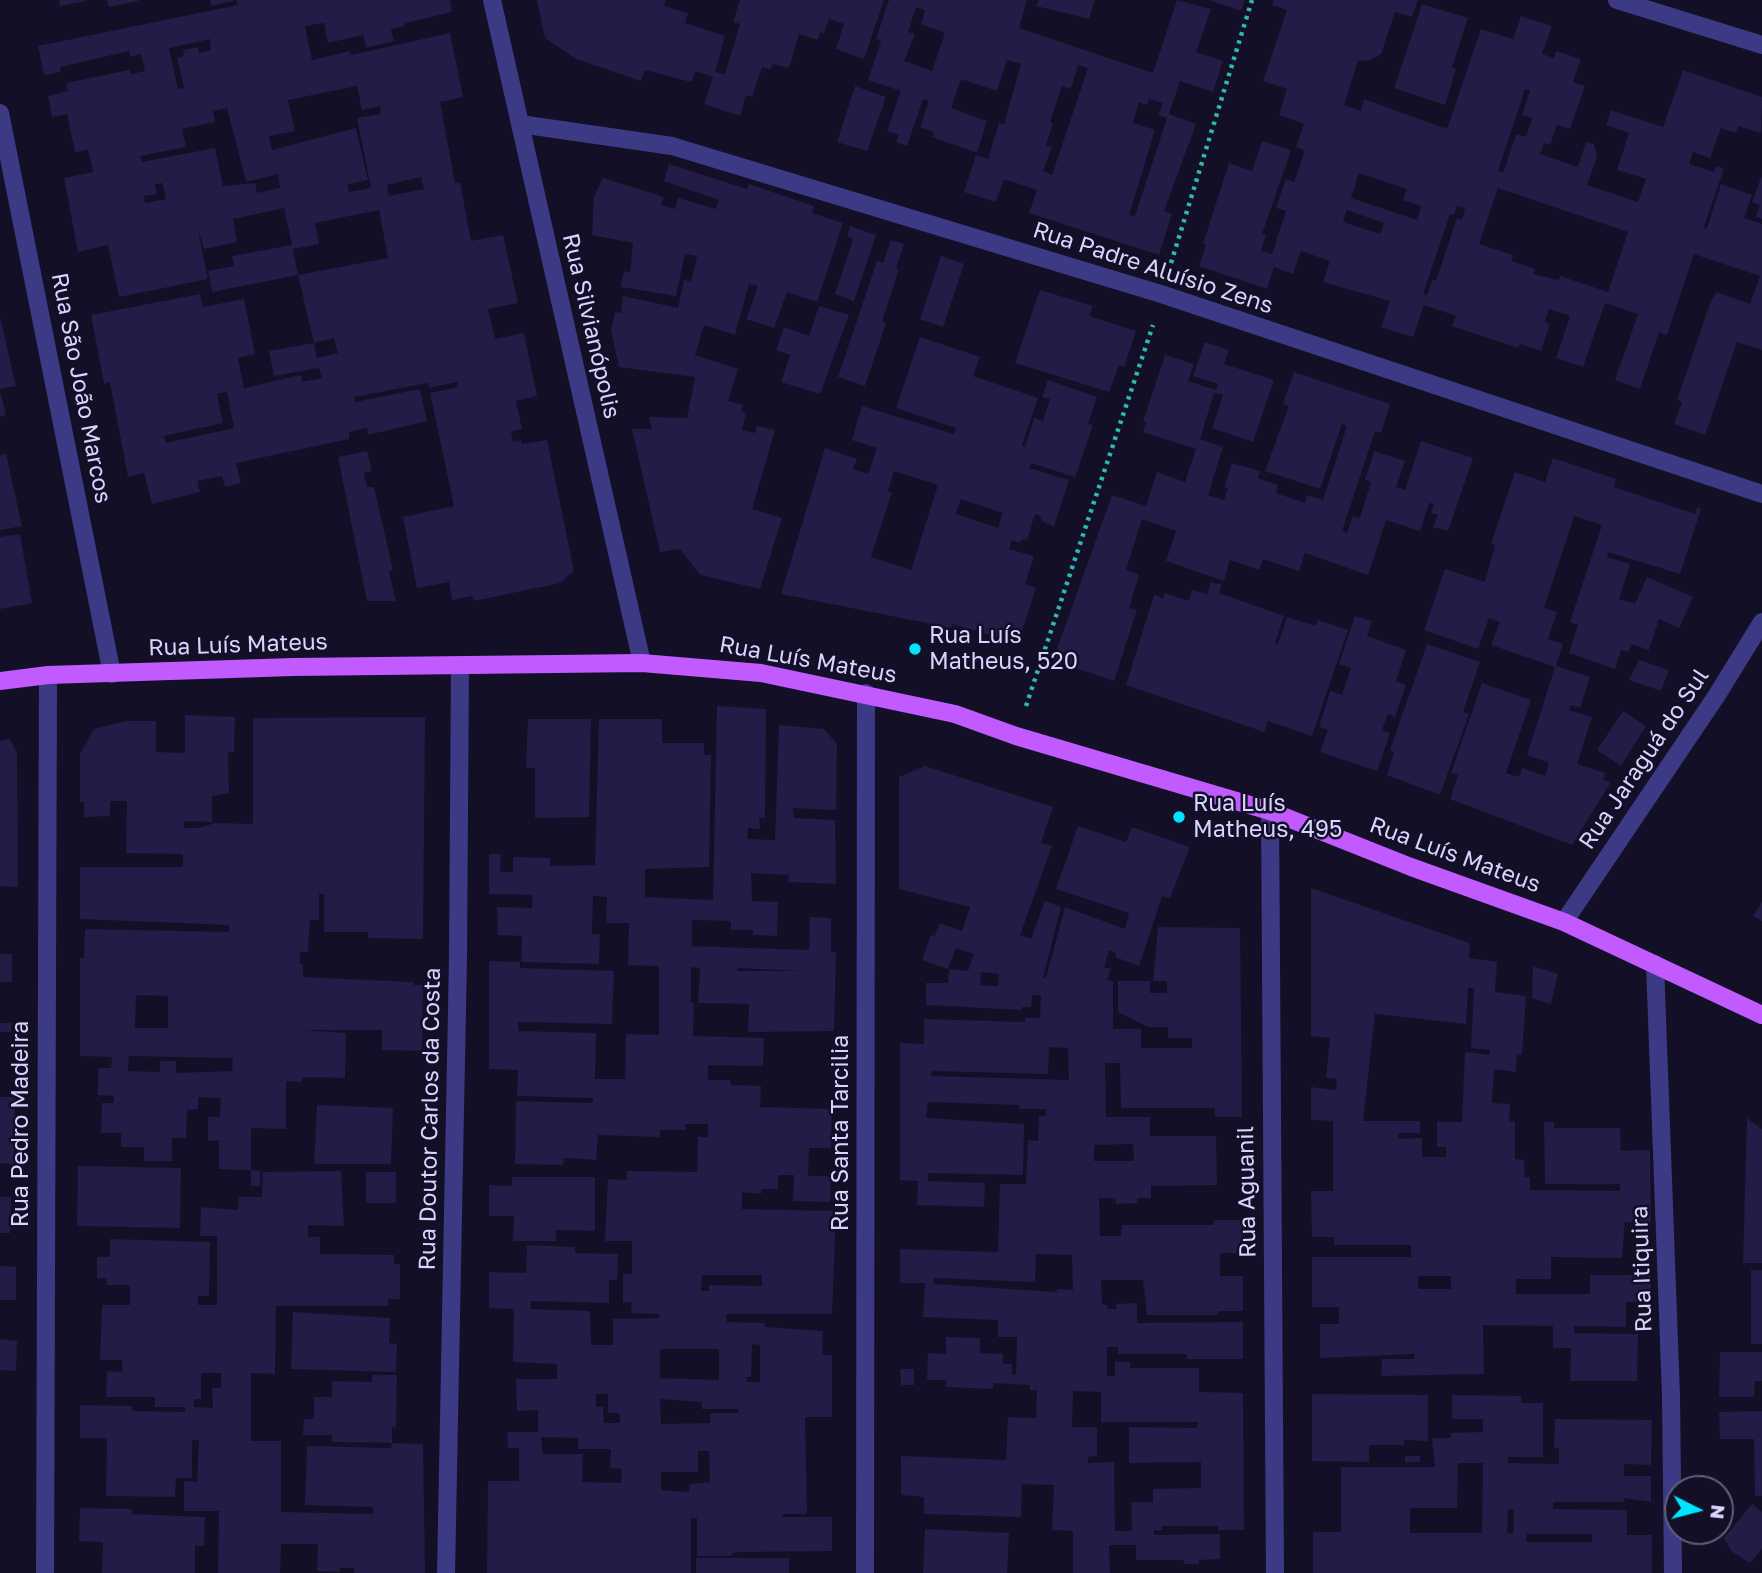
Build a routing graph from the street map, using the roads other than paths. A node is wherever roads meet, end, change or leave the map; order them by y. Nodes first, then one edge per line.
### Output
1 (492, 0) edge
2 (1617, 0) edge
3 (1682, 0) edge
4 (1681, 19) junction
5 (1762, 45) edge
6 (0, 113) edge
7 (520, 124) junction
8 (1762, 494) edge
9 (1762, 622) edge
10 (642, 663) junction
11 (460, 665) junction
12 (112, 674) junction
13 (48, 675) junction
14 (0, 681) edge
15 (866, 693) junction
16 (1270, 811) junction
17 (1564, 922) junction
18 (1655, 964) junction
19 (1762, 1015) edge
20 (45, 1573) edge
21 (446, 1573) edge
22 (865, 1573) edge
23 (1275, 1573) edge
24 (1672, 1573) edge

1 - 7 street, Rua Silvianópolis
2 - 4 street
3 - 4 street
4 - 5 street
6 - 12 street, Rua São João Marcos
7 - 8 street, Rua Padre Aluísio Zens
7 - 10 street, Rua Silvianópolis
9 - 17 street, Rua Jaraguá do Sul
10 - 11 main road, Rua Luís Mateus
10 - 15 main road, Rua Luís Mateus
11 - 12 main road, Rua Luís Mateus
11 - 21 street, Rua Doutor Carlos da Costa
12 - 13 main road, Rua Luís Mateus
13 - 14 main road, Rua Luís Mateus
13 - 20 street, Rua Pedro Madeira
15 - 16 main road, Rua Luís Mateus
15 - 22 street, Rua Santa Tarcilia
16 - 17 main road, Rua Luís Mateus
16 - 23 street, Rua Aguanil
17 - 18 main road, Rua Luís Mateus
18 - 19 main road, Rua Luís Mateus
18 - 24 street, Rua Itiquira

